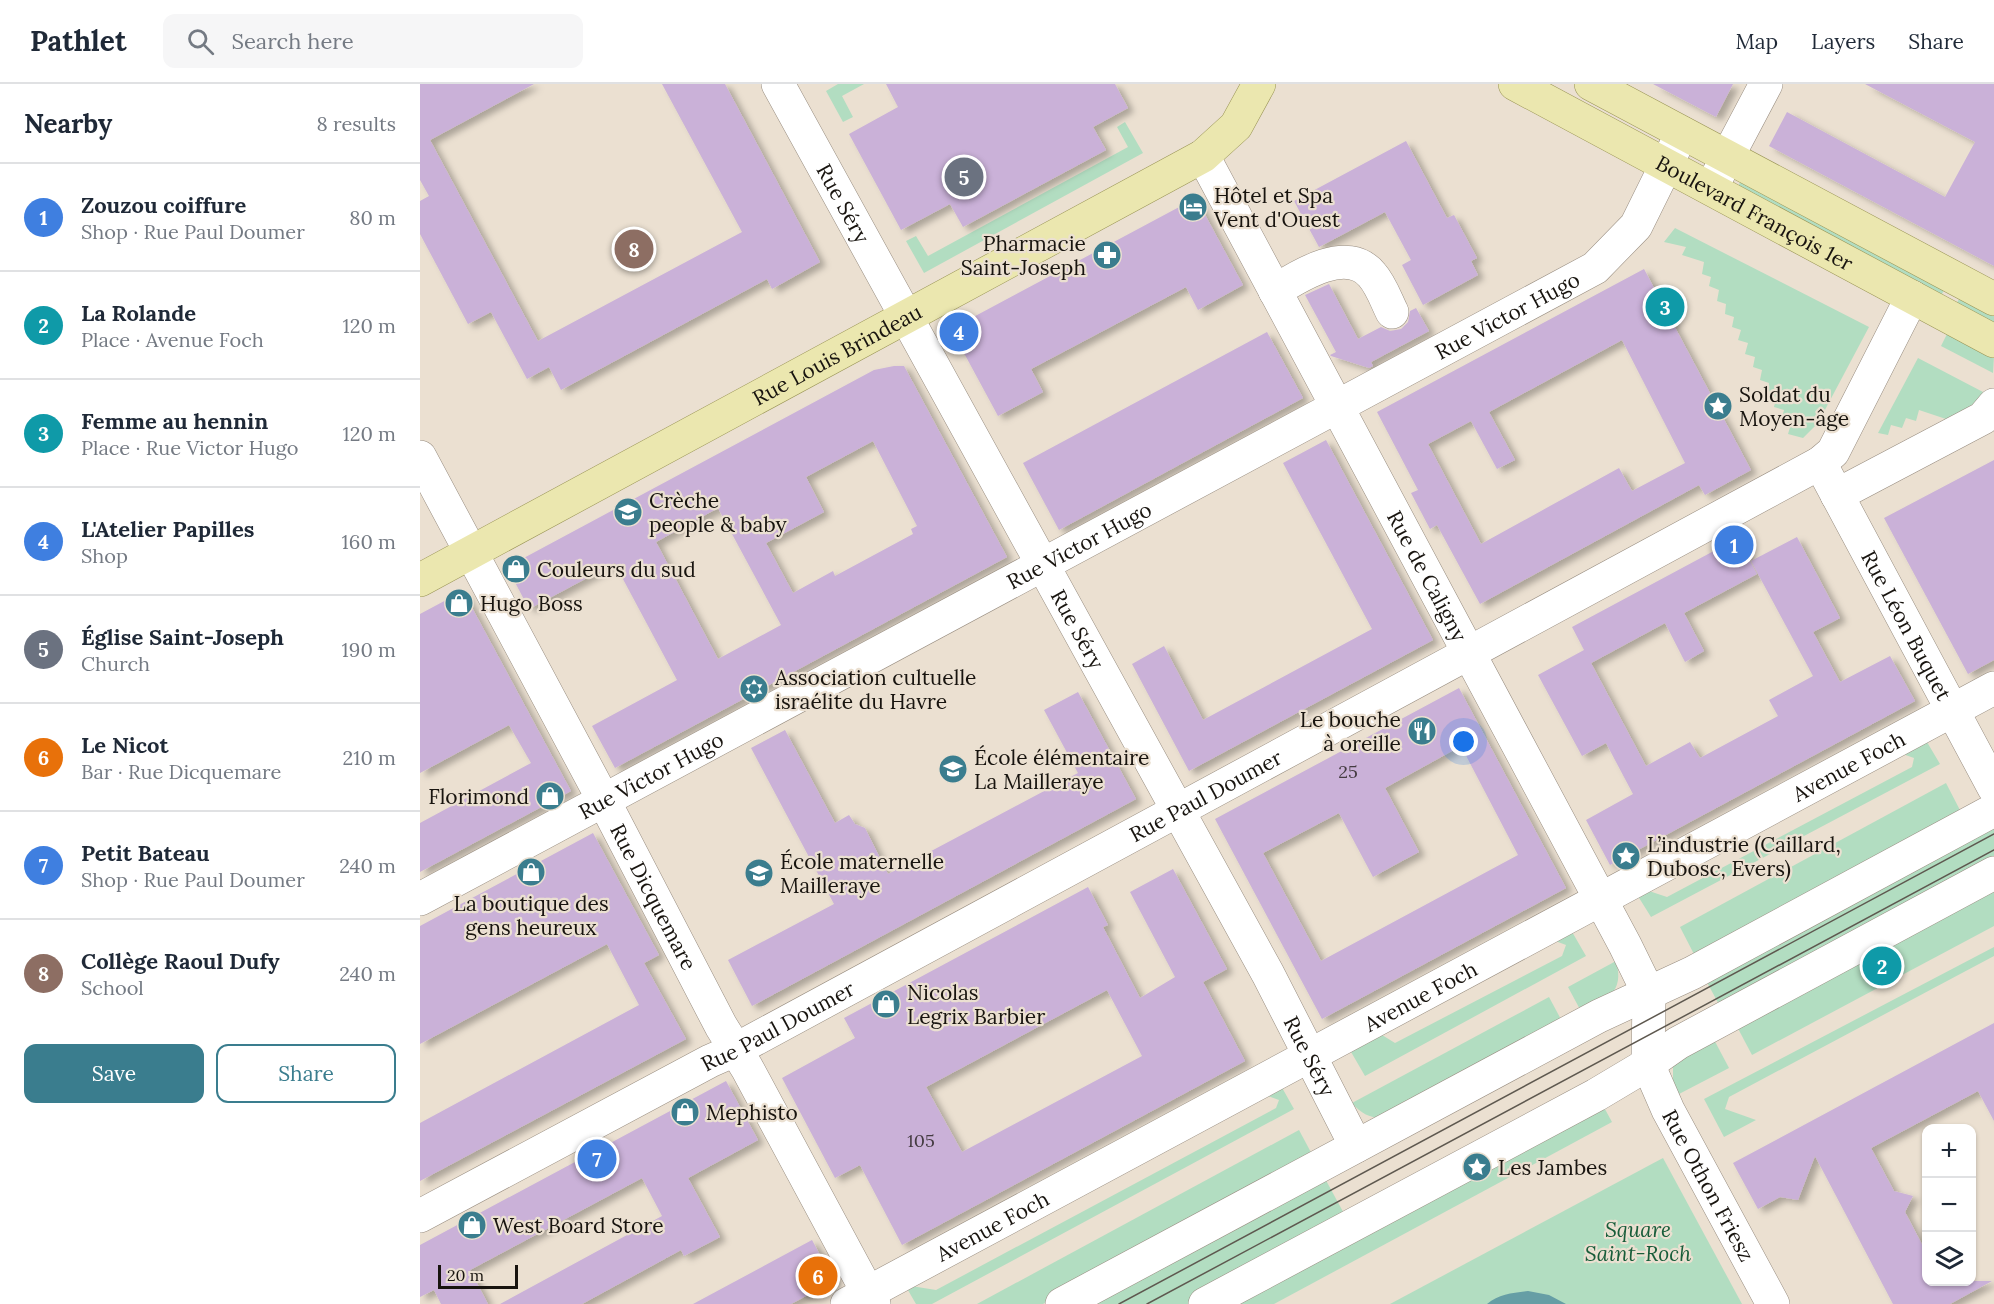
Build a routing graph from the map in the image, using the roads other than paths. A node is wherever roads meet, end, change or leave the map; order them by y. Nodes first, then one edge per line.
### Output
1 (1259, 84) edge
2 (1515, 84) edge
3 (1591, 84) edge
4 (1766, 84) edge
5 (780, 85) edge
6 (1682, 133) junction
7 (1203, 156) junction
8 (1727, 157) junction
9 (1666, 165) junction
10 (1711, 189) junction
11 (1275, 291) junction
12 (1912, 297) junction
13 (1994, 299) edge
14 (1392, 312) dead end
15 (906, 317) junction
16 (1994, 341) edge
17 (1337, 406) junction
18 (1994, 407) edge
19 (420, 457) edge
20 (1820, 463) junction
21 (1837, 495) junction
22 (471, 552) junction
23 (1042, 565) junction
24 (420, 580) edge
25 (1469, 653) junction
26 (1994, 688) edge
27 (1952, 711) junction
28 (1994, 788) edge
29 (604, 801) junction
30 (1178, 810) junction
31 (1994, 810) edge
32 (1994, 873) edge
33 (420, 899) edge
34 (1601, 900) junction
35 (1649, 994) junction
36 (735, 1050) junction
37 (1309, 1056) junction
38 (1648, 1064) junction
39 (1356, 1146) junction
40 (420, 1216) edge
41 (863, 1300) edge
42 (1062, 1304) edge
43 (1205, 1304) edge
44 (1773, 1304) edge

1 - 7 main road, Rue Louis Brindeau
2 - 9 main road, Boulevard François 1er
3 - 6 main road, Boulevard François 1er
4 - 8 street
5 - 15 street, Rue Séry
6 - 8 main road, Boulevard François 1er
6 - 9 street, Rue Victor Hugo
7 - 11 street, Rue de Caligny
7 - 15 main road, Rue Louis Brindeau
8 - 10 street
8 - 13 main road, Boulevard François 1er
9 - 10 main road, Boulevard François 1er
9 - 17 street, Rue Victor Hugo
10 - 12 main road, Boulevard François 1er
11 - 14 street
11 - 17 street, Rue de Caligny
12 - 16 main road, Boulevard François 1er
12 - 20 street, Rue Paul Doumer
15 - 22 main road, Rue Louis Brindeau
15 - 23 street, Rue Séry
17 - 23 street, Rue Victor Hugo
17 - 25 street, Rue de Caligny
18 - 21 street
19 - 22 street, Rue Dicquemare
20 - 21 street, Rue Léon Buquet
20 - 25 street, Rue Paul Doumer
21 - 27 street, Rue Léon Buquet
22 - 24 main road, Rue Louis Brindeau
22 - 29 street, Rue Dicquemare
23 - 29 street, Rue Victor Hugo
23 - 30 street, Rue Séry
25 - 30 street, Rue Paul Doumer
25 - 34 street, Rue de Caligny
26 - 27 street, Avenue Foch
27 - 28 street, Rue Léon Buquet
27 - 34 street, Avenue Foch
29 - 33 street, Rue Victor Hugo
29 - 36 street, Rue Dicquemare
30 - 36 street, Rue Paul Doumer
30 - 37 street, Rue Séry
31 - 35 street
32 - 38 street
34 - 35 street, Rue de Caligny
34 - 37 street, Avenue Foch
35 - 38 street
35 - 39 street
36 - 40 street, Rue Paul Doumer
36 - 41 street, Rue Dicquemare
37 - 39 street, Rue Séry
37 - 41 street, Avenue Foch
38 - 43 street
38 - 44 street, Rue Othon Friesz
39 - 42 street

